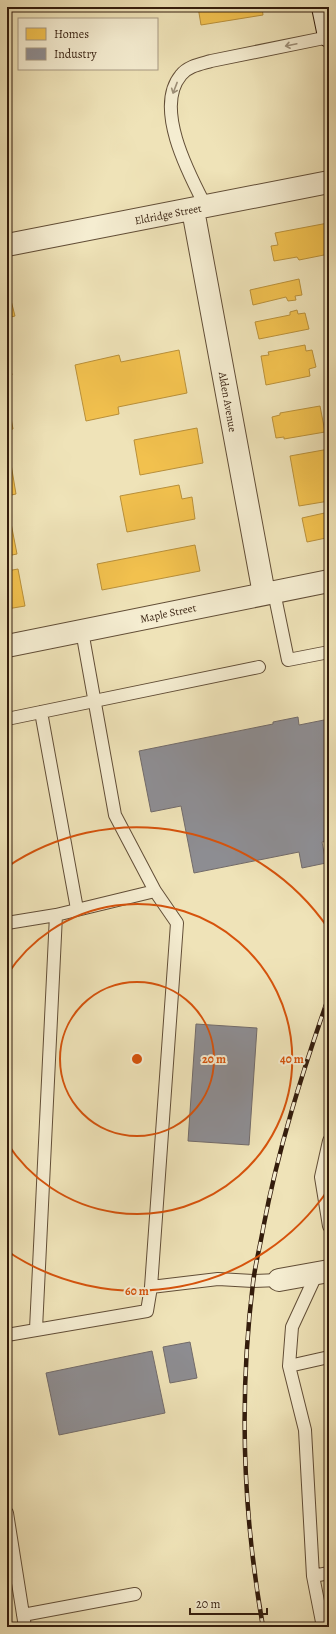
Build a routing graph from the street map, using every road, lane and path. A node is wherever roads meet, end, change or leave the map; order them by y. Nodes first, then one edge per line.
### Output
1 (323, 7) edge
2 (329, 36) edge
3 (329, 182) edge
4 (199, 209) junction
5 (7, 245) edge
6 (329, 581) edge
7 (269, 593) junction
8 (82, 631) junction
9 (7, 646) edge
10 (329, 652) edge
11 (259, 667) dead end
12 (93, 701) junction
13 (41, 712) junction
14 (7, 719) edge
15 (156, 891) junction
16 (77, 909) junction
17 (56, 915) junction
18 (7, 923) edge
19 (329, 1142) edge
20 (329, 1226) edge
21 (323, 1272) edge
22 (279, 1280) joint
23 (151, 1287) junction
24 (36, 1329) junction
25 (7, 1335) edge
26 (329, 1358) edge
27 (289, 1366) junction
28 (7, 1513) edge
29 (329, 1573) edge
30 (313, 1576) junction
31 (135, 1594) dead end
32 (23, 1615) junction
33 (25, 1627) edge
34 (323, 1627) edge

1 - 2 street
2 -> 4 lane
3 - 4 street, Eldridge Street
4 - 5 street, Eldridge Street
4 - 7 street, Alden Avenue
6 - 7 street, Maple Street
7 - 8 street, Maple Street
7 - 10 lane
8 - 9 street, Maple Street
8 - 12 lane
11 - 12 lane
12 - 13 lane
12 - 15 lane
13 - 14 lane
13 - 16 lane
15 - 16 lane
15 - 23 lane
16 - 17 lane
17 - 18 lane
17 - 24 lane
19 - 20 lane
21 - 22 street
21 - 27 lane
22 - 23 lane
23 - 24 lane
24 - 25 lane
26 - 27 lane
27 - 30 lane
28 - 32 lane
29 - 30 lane
30 - 34 lane
31 - 32 lane
32 - 33 lane

